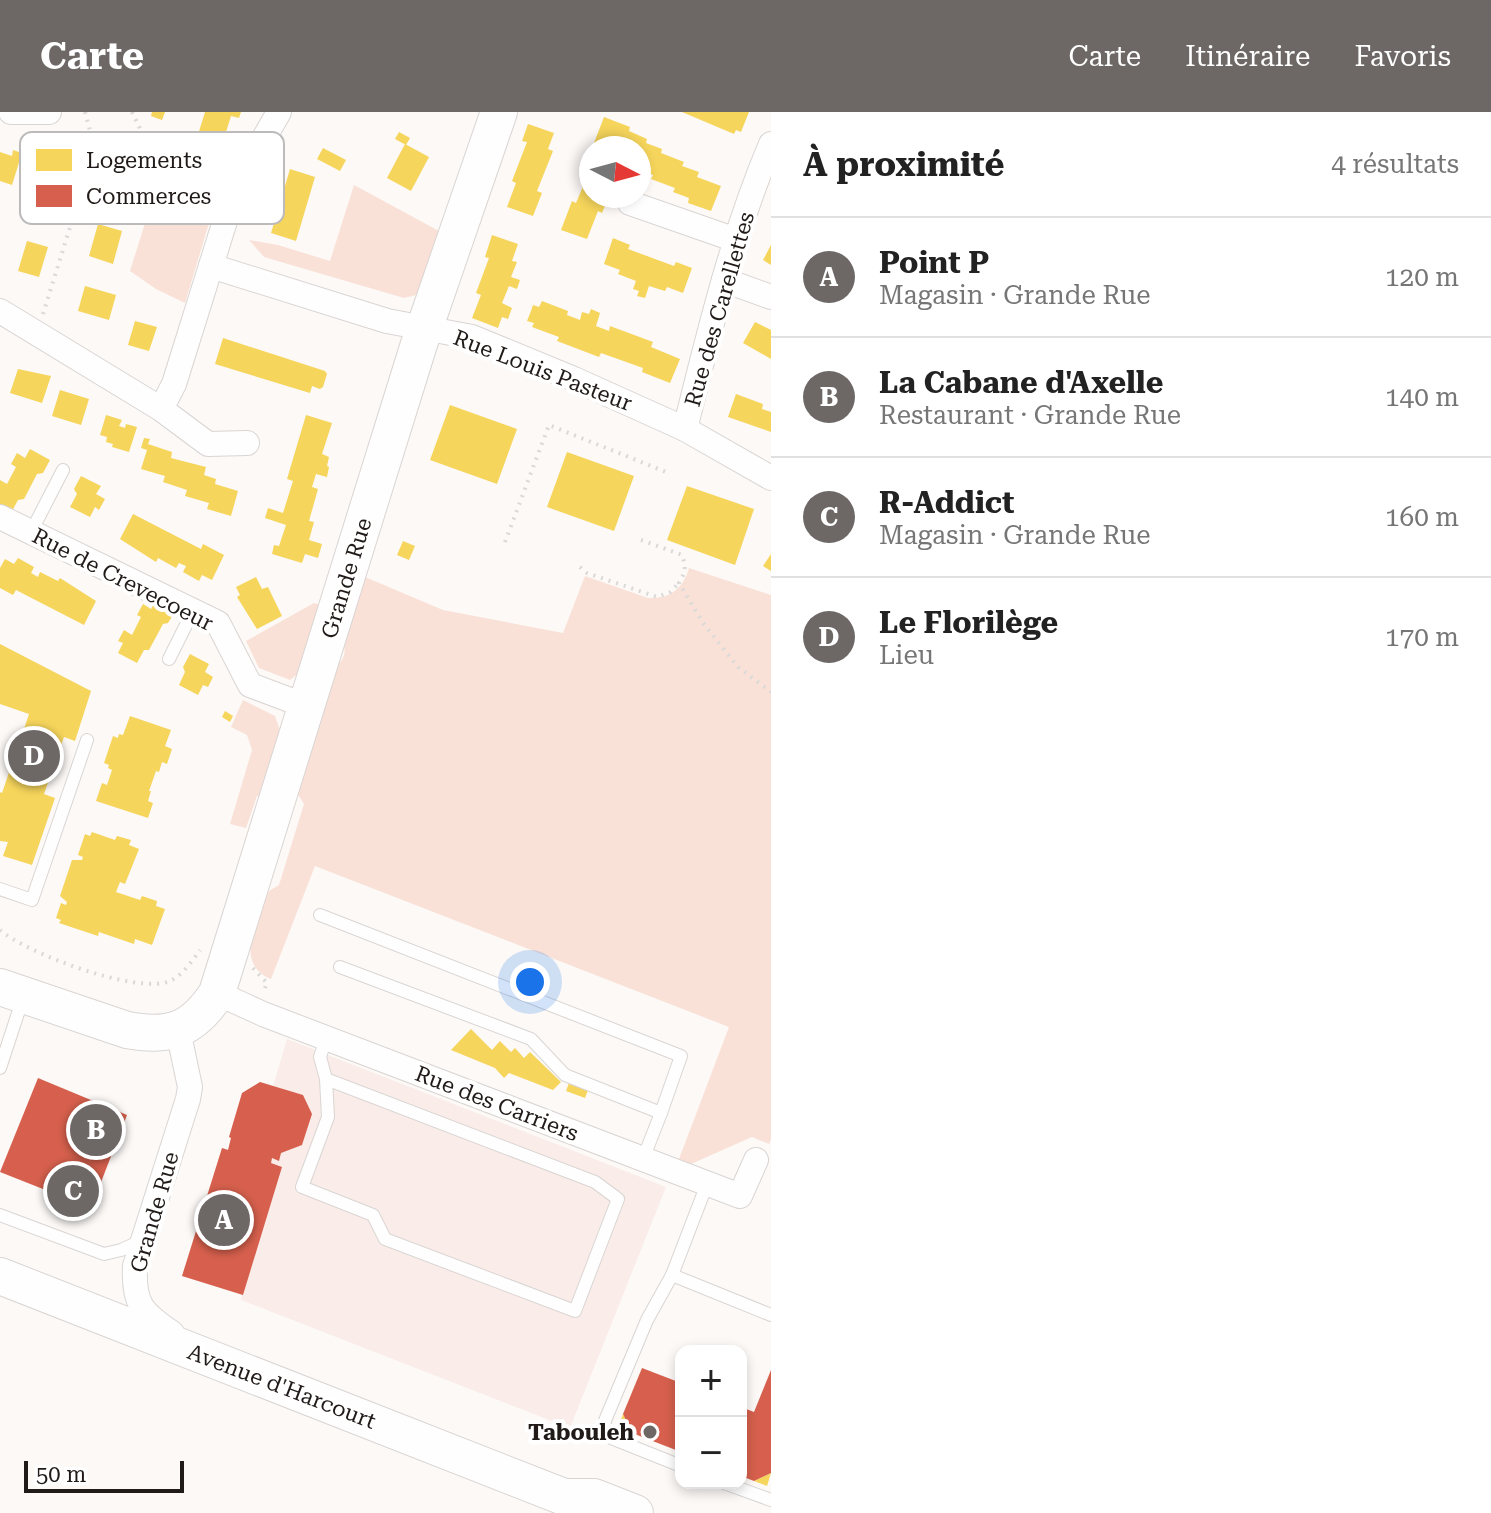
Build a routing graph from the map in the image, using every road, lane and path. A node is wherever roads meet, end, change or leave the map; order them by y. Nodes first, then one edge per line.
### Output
1 (11, 112) edge
2 (49, 112) edge
3 (85, 112) edge
4 (132, 112) edge
5 (279, 112) edge
6 (499, 112) edge
7 (90, 132) edge
8 (142, 132) edge
9 (268, 132) edge
10 (771, 144) edge
11 (644, 208) edge
12 (71, 224) edge
13 (225, 224) edge
14 (736, 240) junction
15 (211, 266) junction
16 (724, 280) junction
17 (771, 297) edge
18 (0, 311) edge
19 (424, 328) junction
20 (37, 333) junction
21 (161, 409) junction
22 (685, 429) junction
23 (247, 443) dead end
24 (63, 470) dead end
25 (666, 472) dead end
26 (771, 478) edge
27 (0, 517) edge
28 (31, 532) junction
29 (641, 540) dead end
30 (505, 542) dead end
31 (580, 567) dead end
32 (679, 583) junction
33 (193, 611) junction
34 (169, 659) dead end
35 (771, 692) edge
36 (306, 706) junction
37 (87, 740) dead end
38 (0, 889) edge
39 (320, 915) dead end
40 (0, 930) edge
41 (206, 946) dead end
42 (248, 960) dead end
43 (340, 967) dead end
44 (12, 991) edge
45 (217, 993) junction
46 (261, 999) dead end
47 (178, 1030) junction
48 (326, 1038) junction
49 (0, 1068) edge
50 (326, 1079) junction
51 (661, 1113) junction
52 (643, 1159) junction
53 (756, 1160) dead end
54 (707, 1184) junction
55 (0, 1215) edge
56 (144, 1239) junction
57 (672, 1275) junction
58 (0, 1276) edge
59 (771, 1315) edge
60 (207, 1356) junction
61 (675, 1464) edge
62 (741, 1489) edge
63 (771, 1500) edge
64 (573, 1505) edge
65 (635, 1513) edge

1 - 2 street
3 - 7 path
4 - 8 path
5 - 9 street
6 - 19 street, Grande Rue
10 - 14 street, Rue des Carellettes
11 - 14 street
12 - 20 path
13 - 15 street
14 - 16 street, Rue des Carellettes
15 - 19 street, Rue Louis Pasteur
15 - 21 street
16 - 17 street
16 - 22 street, Rue des Carellettes
18 - 20 street
19 - 22 street, Rue Louis Pasteur
19 - 36 street, Grande Rue
20 - 21 street
21 - 23 street
22 - 26 street, Rue Louis Pasteur
24 - 28 lane
25 - 30 path
27 - 28 street, Rue de Crevecoeur
28 - 33 street, Rue de Crevecoeur
29 - 32 path
31 - 32 path
32 - 35 path
33 - 34 lane
33 - 36 street, Rue de Crevecoeur
36 - 45 street, Grande Rue
37 - 38 lane
39 - 51 lane
40 - 41 path
42 - 46 path
43 - 51 lane
44 - 47 street
44 - 49 lane
45 - 47 street, Grande Rue
45 - 48 street, Rue des Carriers
47 - 56 street, Grande Rue
48 - 50 lane
48 - 52 street, Rue des Carriers
50 - 50 lane
51 - 52 lane
52 - 54 street, Rue des Carriers
53 - 54 street, Rue des Carriers
54 - 57 lane
55 - 56 lane
56 - 60 street, Grande Rue
57 - 59 lane
57 - 61 lane
58 - 60 street, Avenue d'Harcourt
60 - 64 street, Avenue d'Harcourt
62 - 63 lane
64 - 65 street, Avenue d'Harcourt

